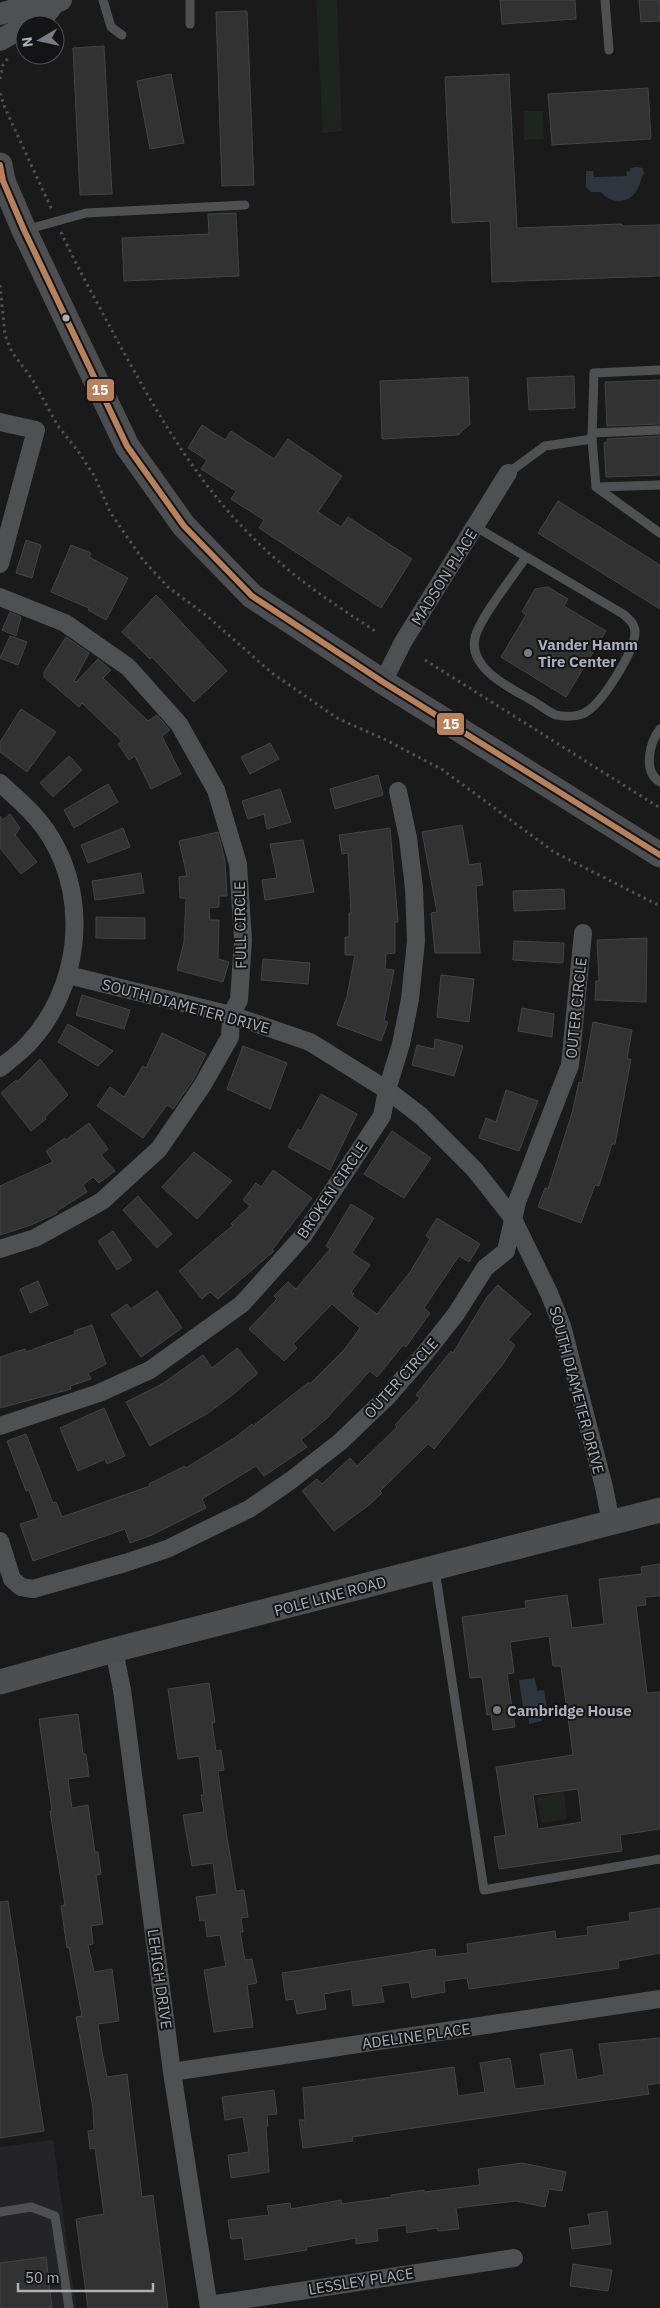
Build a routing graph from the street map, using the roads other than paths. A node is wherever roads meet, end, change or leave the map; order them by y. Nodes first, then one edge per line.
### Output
1 (102, 0) edge
2 (190, 0) edge
3 (605, 0) edge
4 (57, 1) edge
5 (0, 14) edge
6 (45, 15) edge
7 (190, 24) dead end
8 (122, 36) dead end
9 (15, 37) edge
10 (5, 48) edge
11 (609, 50) dead end
12 (1, 177) edge
13 (245, 205) dead end
14 (24, 230) junction
15 (660, 370) edge
16 (0, 422) edge
17 (660, 430) edge
18 (592, 436) junction
19 (508, 473) joint
20 (660, 485) edge
21 (596, 487) junction
22 (476, 527) junction
23 (660, 533) edge
24 (526, 556) junction
25 (0, 564) edge
26 (0, 597) edge
27 (383, 682) junction
28 (660, 729) edge
29 (660, 782) edge
30 (0, 783) edge
31 (398, 790) dead end
32 (660, 855) edge
33 (583, 932) dead end
34 (68, 974) junction
35 (231, 1015) junction
36 (0, 1068) edge
37 (387, 1090) junction
38 (512, 1218) junction
39 (0, 1249) edge
40 (0, 1426) edge
41 (660, 1510) edge
42 (611, 1523) junction
43 (0, 1541) edge
44 (435, 1568) junction
45 (114, 1650) junction
46 (0, 1682) edge
47 (660, 1859) edge
48 (660, 1999) edge
49 (172, 2072) junction
50 (0, 2212) edge
51 (514, 2258) dead end
52 (209, 2306) edge
53 (68, 2308) edge

1 - 8 lane
2 - 7 lane
3 - 11 lane
4 - 5 street
4 - 6 street
9 - 10 street
12 - 14 main road
13 - 14 lane
14 - 27 main road
15 - 18 lane
16 - 25 street
17 - 18 lane
18 - 19 lane
18 - 21 lane
19 - 22 street, MADSON PLACE
20 - 21 lane
21 - 23 lane
22 - 24 lane
22 - 27 street, MADSON PLACE
24 - 24 lane
26 - 35 street, FULL CIRCLE
27 - 32 main road
28 - 29 lane
30 - 34 street
31 - 37 street, BROKEN CIRCLE
33 - 38 street, OUTER CIRCLE
34 - 35 street, SOUTH DIAMETER DRIVE
34 - 36 street
35 - 37 street, SOUTH DIAMETER DRIVE
35 - 39 street, FULL CIRCLE
37 - 38 street, SOUTH DIAMETER DRIVE
37 - 40 street, BROKEN CIRCLE
38 - 42 street, SOUTH DIAMETER DRIVE
38 - 43 street, OUTER CIRCLE
41 - 42 main road, POLE LINE ROAD
42 - 44 main road, POLE LINE ROAD
44 - 45 main road, POLE LINE ROAD
44 - 47 lane
45 - 46 main road, POLE LINE ROAD
45 - 49 street, LEHIGH DRIVE
48 - 49 street, ADELINE PLACE
49 - 52 street, LEHIGH DRIVE
50 - 53 lane
51 - 52 street, LESSLEY PLACE

